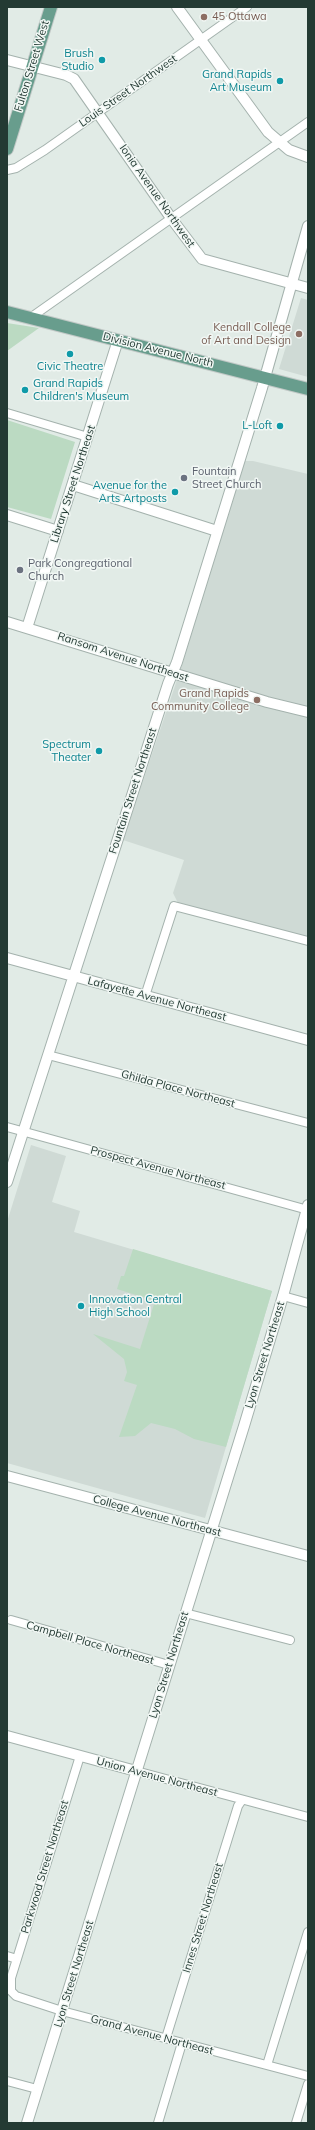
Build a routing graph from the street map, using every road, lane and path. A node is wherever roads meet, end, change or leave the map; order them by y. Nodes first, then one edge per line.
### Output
1 (51, 7) edge
2 (177, 7) edge
3 (247, 7) edge
4 (200, 40) junction
5 (7, 60) edge
6 (32, 67) junction
7 (98, 112) junction
8 (308, 122) edge
9 (278, 142) junction
10 (7, 149) edge
11 (308, 157) edge
12 (7, 170) edge
13 (171, 218) junction
14 (308, 226) edge
15 (291, 283) junction
16 (308, 288) edge
17 (7, 312) edge
18 (30, 318) junction
19 (118, 340) junction
20 (264, 377) junction
21 (308, 389) edge
22 (7, 413) edge
23 (88, 437) junction
24 (73, 485) junction
25 (7, 515) edge
26 (58, 531) junction
27 (217, 531) junction
28 (7, 622) edge
29 (27, 628) junction
30 (172, 673) junction
31 (308, 712) edge
32 (308, 941) edge
33 (7, 958) edge
34 (73, 976) junction
35 (144, 996) junction
36 (308, 1040) edge
37 (48, 1055) junction
38 (308, 1123) edge
39 (7, 1127) edge
40 (23, 1131) junction
41 (7, 1182) edge
42 (308, 1208) edge
43 (283, 1296) junction
44 (308, 1303) edge
45 (7, 1476) edge
46 (212, 1530) junction
47 (308, 1556) edge
48 (186, 1613) junction
49 (11, 1620) dead end
50 (290, 1640) dead end
51 (169, 1665) junction
52 (7, 1736) edge
53 (80, 1756) junction
54 (136, 1771) junction
55 (242, 1800) junction
56 (308, 1817) edge
57 (308, 1932) edge
58 (7, 1956) edge
59 (304, 1956) edge
60 (17, 1959) junction
61 (11, 1978) joint
62 (62, 2011) junction
63 (166, 2038) junction
64 (182, 2043) junction
65 (267, 2065) junction
66 (308, 2076) edge
67 (7, 2081) edge
68 (308, 2084) edge
69 (37, 2089) junction
70 (27, 2123) edge
71 (158, 2123) edge
72 (296, 2123) edge

1 - 6 main road, Fulton Street West
2 - 4 street
3 - 4 street, Louis Street Northwest
4 - 7 street, Louis Street Northwest
4 - 9 street
5 - 6 street, Ionia Avenue Northwest
6 - 7 street, Ionia Avenue Northwest
6 - 10 main road, Fulton Street West
7 - 12 street, Louis Street Northwest
7 - 13 street, Ionia Avenue Northwest
8 - 9 street
9 - 11 street
9 - 13 street
13 - 15 street, Ionia Avenue Northwest
13 - 18 street
14 - 15 street, Fountain Street Northeast
15 - 16 street, Ionia Avenue Northwest
15 - 20 street, Fountain Street Northeast
17 - 18 main road, Division Avenue North
18 - 19 main road, Division Avenue North
19 - 20 main road, Division Avenue North
19 - 23 street, Library Street Northeast
20 - 21 main road, Division Avenue North
20 - 27 street, Fountain Street Northeast
22 - 23 street
23 - 24 street, Library Street Northeast
24 - 26 street, Library Street Northeast
24 - 27 street
25 - 26 street
26 - 29 street, Library Street Northeast
27 - 30 street, Fountain Street Northeast
28 - 29 street, Ransom Avenue Northeast
29 - 30 street, Ransom Avenue Northeast
30 - 31 street, Ransom Avenue Northeast
30 - 34 street, Fountain Street Northeast
32 - 35 street
33 - 34 street, Lafayette Avenue Northeast
34 - 35 street, Lafayette Avenue Northeast
34 - 37 street, Fountain Street Northeast
35 - 36 street, Lafayette Avenue Northeast
37 - 38 street, Ghilda Place Northeast
37 - 40 street, Fountain Street Northeast
39 - 40 street, Prospect Avenue Northeast
40 - 41 street, Fountain Street Northeast
40 - 42 street, Prospect Avenue Northeast
42 - 43 street, Lyon Street Northeast
43 - 44 street
43 - 46 street, Lyon Street Northeast
45 - 46 street, College Avenue Northeast
46 - 47 street, College Avenue Northeast
46 - 48 street, Lyon Street Northeast
48 - 50 street
48 - 51 street, Lyon Street Northeast
49 - 51 street, Campbell Place Northeast
51 - 54 street, Lyon Street Northeast
52 - 53 street, Union Avenue Northeast
53 - 54 street, Union Avenue Northeast
53 - 60 street, Parkwood Street Northeast
54 - 55 street, Union Avenue Northeast
54 - 62 street, Lyon Street Northeast
55 - 56 street, Union Avenue Northeast
55 - 63 street, Innes Street Northeast
57 - 59 street
58 - 60 street
59 - 65 street
60 - 61 street, Parkwood Street Northeast
61 - 62 street, Grand Avenue Northeast
62 - 63 street, Grand Avenue Northeast
62 - 69 street, Lyon Street Northeast
63 - 64 street, Grand Avenue Northeast
64 - 65 street, Grand Avenue Northeast
64 - 71 street
65 - 66 street, Grand Avenue Northeast
67 - 69 street
68 - 72 street
69 - 70 street, Lyon Street Northeast

